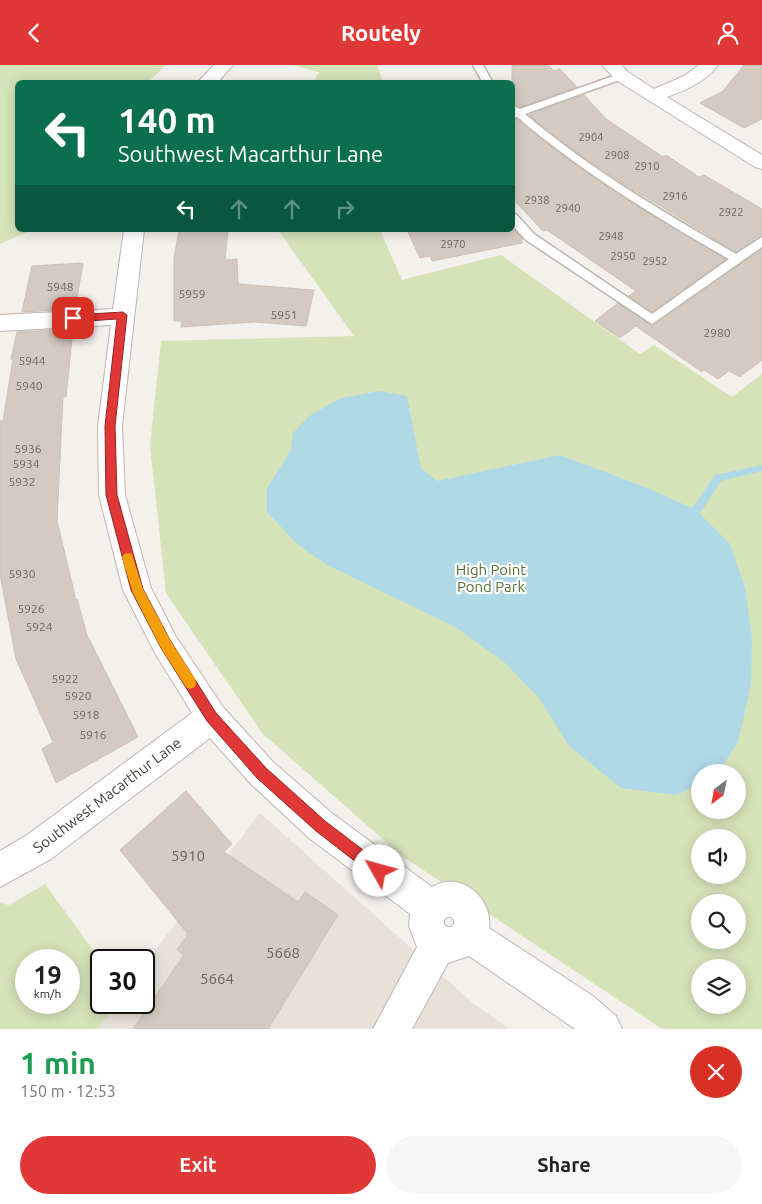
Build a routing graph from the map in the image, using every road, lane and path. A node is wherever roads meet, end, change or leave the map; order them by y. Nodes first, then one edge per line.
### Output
1 (224, 65) edge
2 (478, 65) edge
3 (709, 65) edge
4 (617, 70) edge
5 (209, 80) edge
6 (486, 80) edge
7 (653, 96) junction
8 (515, 112) edge
9 (762, 163) edge
10 (515, 220) edge
11 (134, 232) edge
12 (762, 241) edge
13 (737, 259) junction
14 (123, 315) junction
15 (0, 323) edge
16 (212, 717) junction
17 (0, 870) edge
18 (453, 939) junction
19 (392, 1029) edge
20 (603, 1029) edge

1 - 5 street
2 - 6 lane
3 - 7 street
4 - 7 street
4 - 8 lane
7 - 9 street
8 - 13 lane
10 - 13 lane
11 - 14 street
12 - 13 lane
14 - 15 street
14 - 16 street
16 - 17 street, Southwest Macarthur Lane
16 - 18 street
18 - 19 street
18 - 20 street

